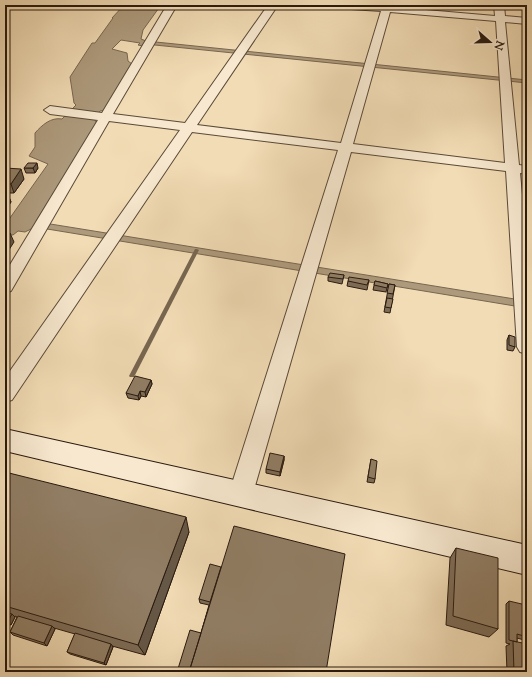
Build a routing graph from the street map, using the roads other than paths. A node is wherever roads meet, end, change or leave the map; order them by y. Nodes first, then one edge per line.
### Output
1 (172, 5) edge
2 (273, 5) edge
3 (336, 5) edge
4 (499, 5) edge
5 (386, 7) edge
6 (500, 19) junction
7 (527, 21) edge
8 (55, 110) dead end
9 (103, 116) junction
10 (190, 127) junction
11 (346, 147) junction
12 (520, 169) edge
13 (5, 288) edge
14 (527, 347) edge
15 (5, 394) edge
16 (5, 440) edge
17 (241, 493) junction
18 (527, 560) edge

1 - 9 street
2 - 10 street
3 - 5 street
4 - 6 street
5 - 6 street
5 - 11 street
6 - 7 street
6 - 12 street
8 - 9 street
9 - 10 street
9 - 13 street
10 - 11 street
10 - 15 street
11 - 12 street
11 - 17 street
12 - 14 street
16 - 17 street
17 - 18 street

